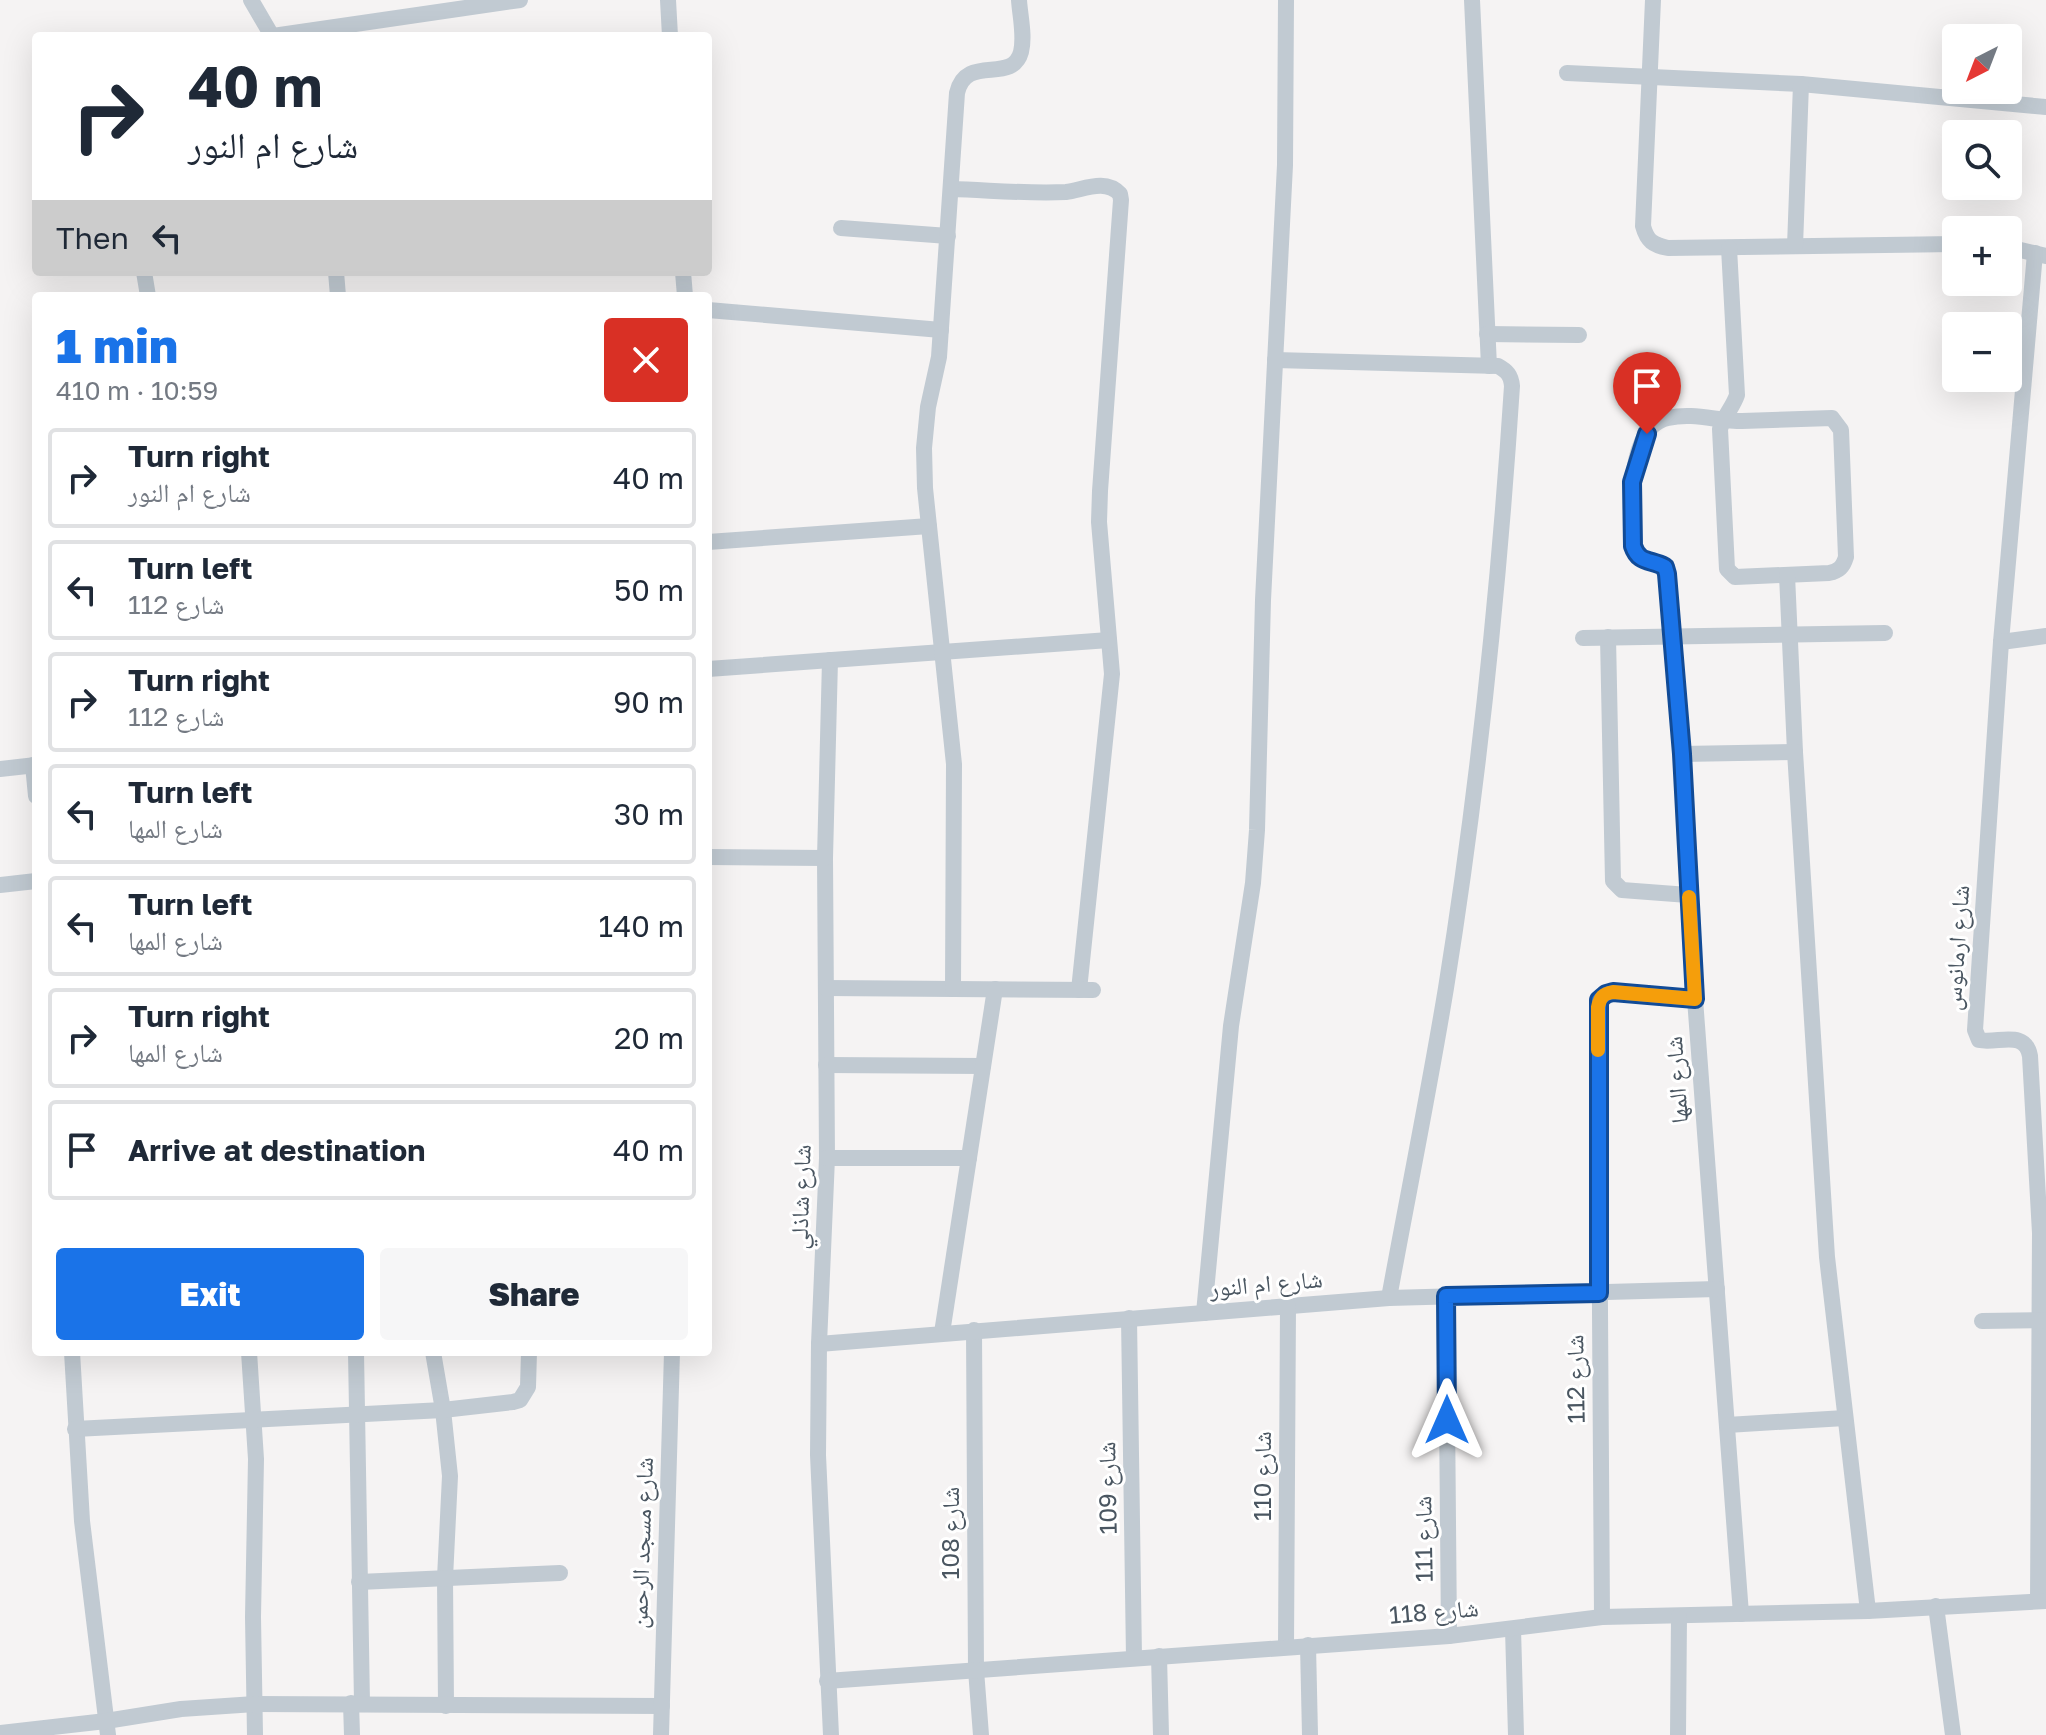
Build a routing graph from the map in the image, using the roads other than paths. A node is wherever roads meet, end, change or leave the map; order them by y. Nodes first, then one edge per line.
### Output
1 (251, 0) edge
2 (520, 0) edge
3 (668, 0) edge
4 (1019, 0) edge
5 (1286, 0) edge
6 (1472, 0) edge
7 (1653, 0) edge
8 (270, 32) edge
9 (300, 32) edge
10 (670, 32) edge
11 (1567, 73) dead end
12 (1648, 76) junction
13 (1801, 84) junction
14 (2046, 107) edge
15 (951, 189) junction
16 (841, 228) dead end
17 (948, 236) junction
18 (1942, 244) edge
19 (1795, 246) junction
20 (1729, 248) junction
21 (2040, 255) edge
22 (712, 310) edge
23 (941, 330) junction
24 (1487, 334) junction
25 (1579, 335) dead end
26 (1275, 360) junction
27 (1489, 366) junction
28 (1723, 419) junction
29 (929, 526) junction
30 (712, 542) edge
31 (1787, 575) junction
32 (1885, 633) dead end
33 (1790, 634) junction
34 (1672, 636) junction
35 (2046, 636) edge
36 (1608, 637) junction
37 (1583, 638) dead end
38 (1109, 640) junction
39 (2001, 642) junction
40 (943, 652) junction
41 (830, 660) junction
42 (712, 669) edge
43 (1795, 752) junction
44 (1682, 754) junction
45 (32, 765) edge
46 (0, 769) edge
47 (712, 857) edge
48 (825, 858) junction
49 (32, 881) edge
50 (0, 885) edge
51 (1688, 895) junction
52 (826, 988) junction
53 (953, 989) junction
54 (995, 989) junction
55 (1695, 999) junction
56 (826, 1065) junction
57 (983, 1066) junction
58 (827, 1158) junction
59 (969, 1158) junction
60 (1717, 1289) junction
61 (1599, 1293) junction
62 (1446, 1296) junction
63 (1389, 1298) junction
64 (1288, 1306) junction
65 (1204, 1313) junction
66 (1129, 1318) junction
67 (2043, 1320) edge
68 (1982, 1321) dead end
69 (974, 1330) junction
70 (942, 1333) junction
71 (819, 1344) junction
72 (72, 1356) edge
73 (249, 1356) edge
74 (356, 1356) edge
75 (434, 1356) edge
76 (529, 1356) edge
77 (672, 1356) edge
78 (443, 1410) junction
79 (356, 1414) junction
80 (1845, 1418) junction
81 (255, 1420) junction
82 (1727, 1425) junction
83 (75, 1429) junction
84 (560, 1573) dead end
85 (445, 1578) junction
86 (359, 1582) junction
87 (2042, 1601) edge
88 (1936, 1606) junction
89 (1868, 1611) junction
90 (1741, 1614) junction
91 (1679, 1616) junction
92 (1602, 1617) junction
93 (1513, 1629) junction
94 (1449, 1636) junction
95 (1308, 1645) junction
96 (1286, 1646) junction
97 (1159, 1656) junction
98 (1134, 1658) junction
99 (976, 1670) junction
100 (827, 1681) junction
101 (356, 1703) junction
102 (255, 1704) junction
103 (446, 1706) junction
104 (662, 1706) junction
105 (107, 1728) edge
106 (0, 1733) edge
107 (255, 1735) edge
108 (352, 1735) edge
109 (661, 1735) edge
110 (831, 1735) edge
111 (981, 1735) edge
112 (1161, 1735) edge
113 (1310, 1735) edge
114 (1516, 1735) edge
115 (1678, 1735) edge
116 (1953, 1735) edge

1 - 8 street
2 - 9 street
3 - 10 street
4 - 15 street
5 - 26 street
6 - 24 street
7 - 12 street
11 - 12 street
12 - 13 street
12 - 20 street
13 - 14 street
13 - 19 street
15 - 17 street
15 - 38 street
16 - 17 street
17 - 23 street
18 - 19 street
19 - 20 street
20 - 28 street
21 - 39 street, شارع ارمانوس
22 - 23 street
23 - 29 street
24 - 25 street
24 - 27 street
26 - 27 street
26 - 65 street
27 - 63 street
28 - 31 street
28 - 31 street
28 - 34 street, شارع المها
29 - 30 street
29 - 40 street
31 - 33 street
32 - 33 street
33 - 34 street
33 - 43 street
34 - 36 street
34 - 44 street, شارع المها
35 - 39 street
36 - 37 street
36 - 51 street
38 - 40 street
38 - 54 street
39 - 67 street, شارع ارمانوس
40 - 41 street
40 - 53 street
41 - 42 street
41 - 48 street, شارع شاذلي
43 - 44 street
43 - 80 street
44 - 51 street, شارع المها
45 - 46 street
47 - 48 street
48 - 52 street, شارع شاذلي
49 - 50 street
51 - 55 street, شارع المها
52 - 53 street
52 - 56 street, شارع شاذلي
53 - 54 street
54 - 57 street
55 - 60 street, شارع المها
55 - 61 street, شارع 112
56 - 57 street
56 - 58 street, شارع شاذلي
57 - 59 street
58 - 59 street
58 - 71 street, شارع شاذلي
59 - 70 street
60 - 61 street, شارع ام النور
60 - 82 street, شارع المها
61 - 62 street, شارع ام النور
61 - 92 street, شارع 112
62 - 63 street, شارع ام النور
62 - 94 street, شارع 111
63 - 64 street, شارع ام النور
64 - 65 street, شارع ام النور
64 - 96 street, شارع 110
65 - 66 street, شارع ام النور
66 - 69 street, شارع ام النور
66 - 98 street, شارع 109
67 - 68 street
67 - 87 street, شارع ارمانوس
69 - 70 street, شارع ام النور
69 - 99 street, شارع 108
70 - 71 street, شارع ام النور
71 - 100 street, شارع شاذلي
72 - 83 street
73 - 81 street
74 - 79 street
75 - 78 street
76 - 78 street
77 - 104 street, شارع مسجد الرحمن
78 - 79 street
78 - 85 street
79 - 81 street
79 - 86 street
80 - 82 street
80 - 89 street
81 - 83 street
81 - 102 street
82 - 90 street, شارع المها
83 - 105 street
84 - 85 street
85 - 86 street
85 - 103 street
86 - 101 street
87 - 88 street, شارع 118
88 - 89 street, شارع 118
88 - 116 street
89 - 90 street, شارع 118
90 - 91 street, شارع 118
91 - 92 street, شارع 118
91 - 115 street
92 - 93 street, شارع 118
93 - 94 street, شارع 118
93 - 114 street
94 - 95 street, شارع 118
95 - 96 street, شارع 118
95 - 113 street
96 - 97 street, شارع 118
97 - 98 street, شارع 118
97 - 112 street
98 - 99 street, شارع 118
99 - 100 street, شارع 118
99 - 111 street, شارع 108
100 - 110 street, شارع شاذلي
101 - 102 street
101 - 103 street
101 - 108 street
102 - 105 street
102 - 107 street
103 - 104 street
104 - 109 street, شارع مسجد الرحمن
105 - 106 street

